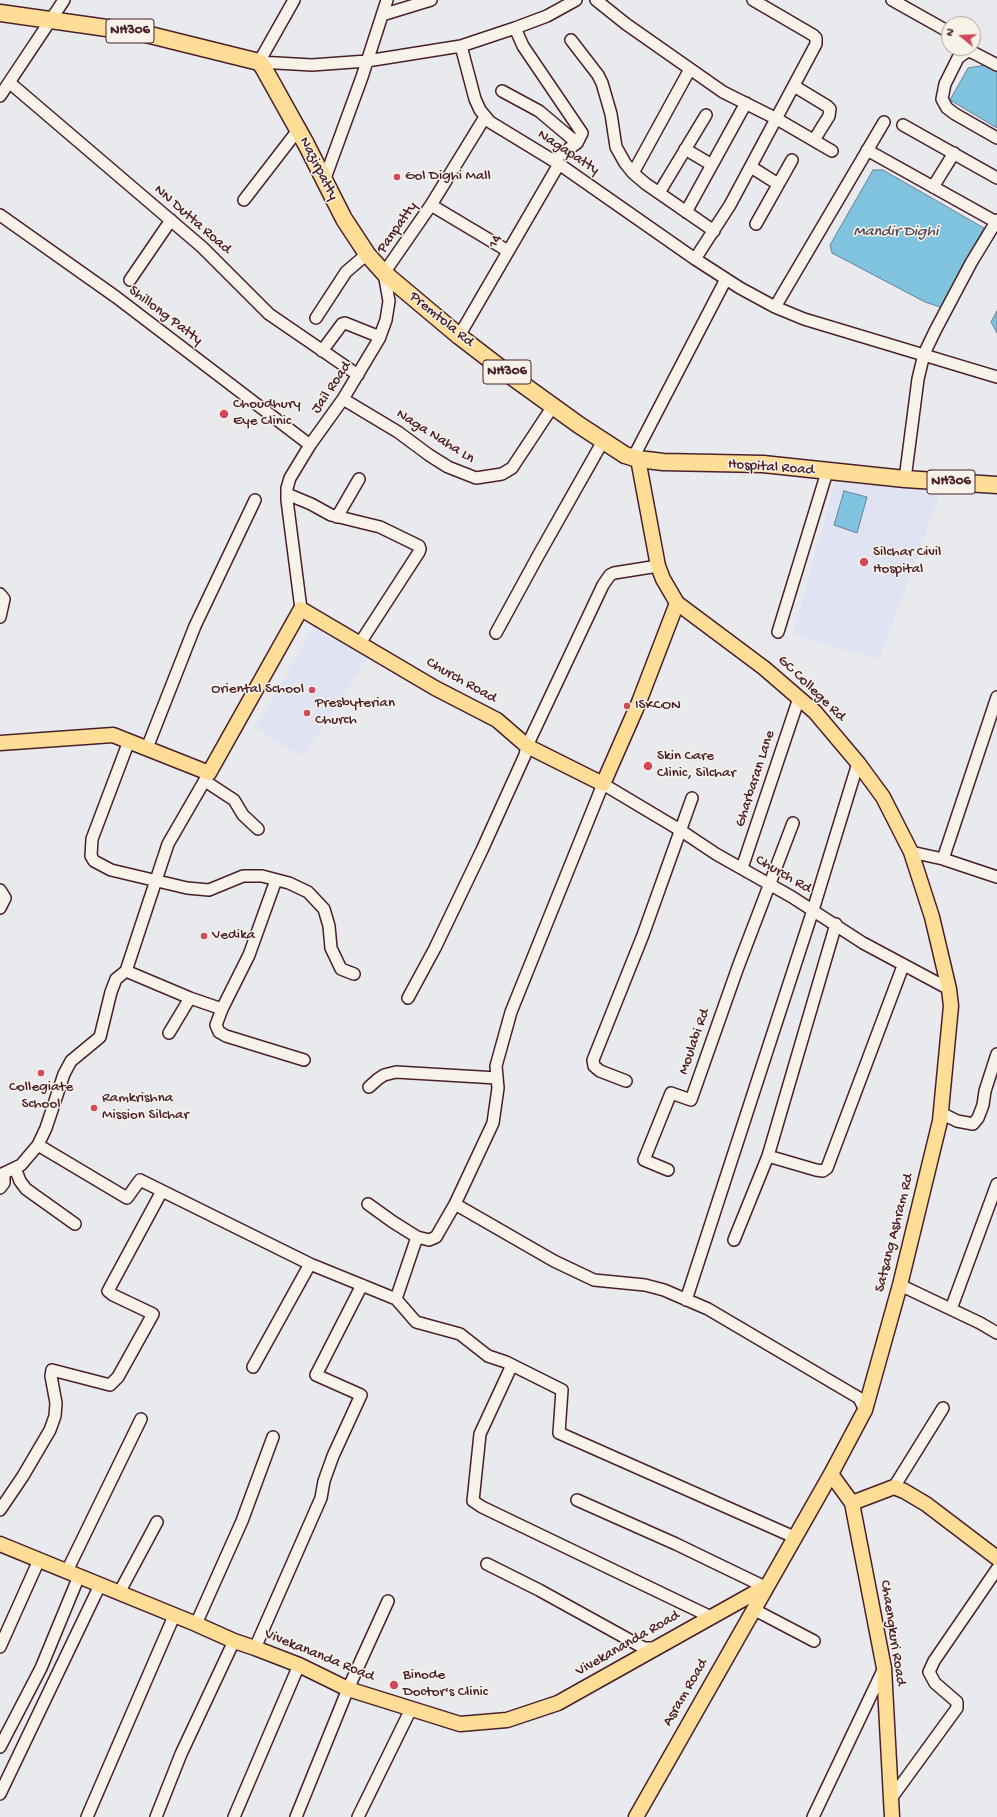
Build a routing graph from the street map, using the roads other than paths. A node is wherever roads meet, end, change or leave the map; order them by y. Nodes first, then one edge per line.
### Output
1 (64, 0) edge
2 (294, 0) edge
3 (388, 0) edge
4 (431, 0) edge
5 (576, 0) edge
6 (596, 0) edge
7 (753, 0) edge
8 (892, 0) edge
9 (0, 13) edge
10 (382, 15) junction
11 (52, 20) junction
12 (515, 28) junction
13 (941, 28) edge
14 (571, 40) dead end
15 (461, 46) junction
16 (960, 56) edge
17 (981, 56) edge
18 (258, 62) junction
19 (367, 62) junction
20 (997, 65) edge
21 (690, 69) junction
22 (10, 83) junction
23 (794, 86) junction
24 (502, 91) dead end
25 (0, 96) edge
26 (746, 104) junction
27 (706, 115) dead end
28 (485, 117) junction
29 (777, 119) junction
30 (884, 122) dead end
31 (903, 125) dead end
32 (298, 130) junction
33 (997, 138) edge
34 (814, 140) junction
35 (577, 143) junction
36 (685, 149) junction
37 (867, 150) junction
38 (832, 151) dead end
39 (954, 153) junction
40 (792, 160) dead end
41 (556, 162) junction
42 (712, 164) junction
43 (751, 167) junction
44 (633, 174) junction
45 (997, 178) edge
46 (324, 181) junction
47 (778, 184) junction
48 (933, 187) junction
49 (659, 193) junction
50 (244, 200) dead end
51 (431, 205) junction
52 (686, 212) junction
53 (0, 215) edge
54 (171, 220) junction
55 (996, 221) edge
56 (756, 224) dead end
57 (714, 231) junction
58 (508, 251) junction
59 (367, 254) junction
60 (695, 259) junction
61 (384, 273) junction
62 (726, 279) junction
63 (130, 280) dead end
64 (775, 307) junction
65 (316, 318) dead end
66 (459, 336) junction
67 (380, 337) junction
68 (322, 351) junction
69 (924, 354) junction
70 (358, 375) junction
71 (997, 377) edge
72 (344, 399) junction
73 (553, 406) junction
74 (603, 441) junction
75 (310, 446) junction
76 (635, 459) junction
77 (827, 472) junction
78 (359, 479) dead end
79 (905, 479) junction
80 (997, 485) edge
81 (287, 494) junction
82 (255, 500) dead end
83 (337, 517) junction
84 (658, 566) junction
85 (0, 594) edge
86 (677, 603) junction
87 (301, 609) junction
88 (0, 617) edge
89 (778, 632) dead end
90 (496, 633) dead end
91 (360, 643) junction
92 (997, 697) edge
93 (799, 698) junction
94 (129, 741) junction
95 (0, 743) edge
96 (527, 746) junction
97 (147, 748) junction
98 (858, 763) junction
99 (207, 777) junction
100 (603, 784) junction
101 (692, 798) dead end
102 (793, 823) dead end
103 (258, 829) dead end
104 (680, 830) junction
105 (911, 852) junction
106 (944, 859) junction
107 (742, 868) junction
108 (997, 877) edge
109 (156, 880) junction
110 (276, 880) junction
111 (769, 884) junction
112 (0, 890) edge
113 (0, 908) edge
114 (813, 910) junction
115 (836, 924) junction
116 (903, 966) junction
117 (126, 971) junction
118 (354, 974) dead end
119 (949, 989) junction
120 (190, 998) junction
121 (408, 998) dead end
122 (222, 1009) junction
123 (169, 1033) dead end
124 (997, 1054) edge
125 (304, 1060) dead end
126 (497, 1078) junction
127 (626, 1081) dead end
128 (369, 1087) dead end
129 (941, 1113) junction
130 (38, 1145) junction
131 (768, 1156) junction
132 (15, 1168) junction
133 (668, 1170) dead end
134 (2, 1174) edge
135 (997, 1184) edge
136 (0, 1188) edge
137 (162, 1191) junction
138 (368, 1204) dead end
139 (455, 1204) junction
140 (75, 1224) dead end
141 (417, 1237) junction
142 (734, 1240) dead end
143 (310, 1264) junction
144 (362, 1285) junction
145 (900, 1285) junction
146 (396, 1299) junction
147 (686, 1300) junction
148 (950, 1309) junction
149 (997, 1333) edge
150 (512, 1365) junction
151 (253, 1367) dead end
152 (943, 1408) dead end
153 (865, 1410) junction
154 (141, 1419) dead end
155 (273, 1437) dead end
156 (830, 1474) junction
157 (894, 1487) junction
158 (577, 1500) dead end
159 (852, 1503) junction
160 (0, 1510) edge
161 (157, 1522) dead end
162 (794, 1537) junction
163 (0, 1544) edge
164 (997, 1558) edge
165 (39, 1560) junction
166 (487, 1564) dead end
167 (997, 1569) edge
168 (73, 1574) junction
169 (100, 1585) junction
170 (766, 1587) junction
171 (119, 1592) junction
172 (388, 1601) dead end
173 (753, 1609) junction
174 (174, 1616) junction
175 (711, 1617) junction
176 (196, 1624) junction
177 (234, 1641) junction
178 (814, 1641) dead end
179 (0, 1647) edge
180 (255, 1648) junction
181 (657, 1648) junction
182 (299, 1665) junction
183 (884, 1668) junction
184 (348, 1689) junction
185 (411, 1709) junction
186 (0, 1747) edge
187 (0, 1794) edge
188 (890, 1800) junction
189 (640, 1813) edge
190 (87, 1817) edge
191 (156, 1817) edge
192 (234, 1817) edge
193 (296, 1817) edge
194 (358, 1817) edge
195 (813, 1817) edge
196 (892, 1817) edge

1 - 11 street
2 - 18 street
3 - 10 street
4 - 10 street
5 - 12 street
6 - 21 street
7 - 23 street
8 - 13 street
9 - 11 highway, NH306
10 - 19 street
11 - 18 highway, NH306
11 - 22 street
12 - 15 street
12 - 35 street
14 - 44 street
15 - 19 street
15 - 28 street, Nagapatty
16 - 33 street
17 - 20 street
18 - 19 street
18 - 32 highway, Nazirpatty / NH306
19 - 46 street
21 - 26 street
21 - 44 street
22 - 25 street
22 - 54 street, NN Dutta Road
23 - 29 street
23 - 34 street
24 - 35 street
26 - 29 street
26 - 42 street
27 - 36 street
28 - 41 street, Nagapatty
28 - 51 street, Panpatty
29 - 34 street
29 - 43 street
30 - 37 street
31 - 39 street
32 - 46 highway, Nazirpatty / NH306
32 - 50 street
34 - 38 street
35 - 41 street
36 - 42 street
36 - 49 street
37 - 48 street
37 - 64 street
39 - 45 street
39 - 48 street
40 - 47 street
41 - 58 street, 14
41 - 60 street, Nagapatty
42 - 52 street
43 - 47 street
43 - 57 street
44 - 49 street
46 - 59 highway, Nazirpatty / NH306
47 - 56 street
48 - 55 street
49 - 52 street
51 - 58 street
51 - 61 street, Panpatty
52 - 57 street
53 - 75 street, Shillong Patty
54 - 63 street
54 - 68 street, NN Dutta Road
55 - 69 street
57 - 60 street
58 - 66 street, 14
59 - 61 highway, Nazirpatty / NH306
59 - 65 street
60 - 62 street, Nagapatty
61 - 66 highway, Premtola Rd / NH306
61 - 67 street, Jail Road
62 - 64 street, Nagapatty
62 - 76 street
64 - 69 street, Nagapatty
66 - 73 highway, Premtola Rd / NH306
67 - 68 street
67 - 70 street, Jail Road
68 - 70 street, NN Dutta Road
69 - 71 street, Nagapatty
69 - 79 street
70 - 72 street, Jail Road
72 - 73 street, Naga Naha Ln
72 - 75 street, Jail Road
73 - 74 highway, Premtola Rd / NH306
74 - 76 highway, Premtola Rd / NH306
74 - 90 street
75 - 81 street, Jail Road
76 - 77 highway, Hospital Road / NH306
76 - 84 main road, GC College Rd
77 - 79 highway, Hospital Road / NH306
77 - 89 street
78 - 83 street
79 - 80 highway, NH306
81 - 83 street
81 - 87 street, Jail Road
82 - 97 street
83 - 91 street
84 - 86 main road, GC College Rd
84 - 96 street
85 - 88 street
86 - 93 main road, GC College Rd
86 - 100 main road
87 - 91 main road, Church Road
87 - 99 main road
91 - 96 main road, Church Road
92 - 106 street
93 - 98 main road, GC College Rd
93 - 107 street, Gharbaran Lane
94 - 95 main road
94 - 97 main road
94 - 109 street
96 - 100 main road, Church Road
96 - 121 street
97 - 99 main road
98 - 105 main road, GC College Rd
98 - 114 street
99 - 103 street
99 - 109 street
100 - 104 street, Church Rd
100 - 126 street
101 - 104 street
102 - 111 street
104 - 107 street, Church Rd
104 - 127 street
105 - 106 street
105 - 119 main road, GC College Rd
106 - 108 street
107 - 111 street, Church Rd
109 - 110 street
109 - 117 street
110 - 118 street
110 - 122 street
111 - 114 street, Church Rd
111 - 133 street, Moulabi Rd
112 - 113 street
114 - 115 street, Church Rd
114 - 147 street
115 - 116 street, Church Rd
115 - 131 street
116 - 119 street, Church Rd
116 - 131 street
117 - 120 street
117 - 130 street
119 - 129 main road, Satsang Ashram Rd
120 - 122 street
120 - 123 street
122 - 125 street
124 - 129 street
126 - 128 street
126 - 139 street
129 - 145 main road, Satsang Ashram Rd
130 - 132 street
130 - 137 street
131 - 142 street
132 - 134 street
132 - 140 street
134 - 136 street
135 - 148 street
137 - 143 street
137 - 160 street
138 - 141 street
139 - 141 street
139 - 147 street
141 - 146 street
143 - 144 street
143 - 151 street
144 - 146 street
144 - 180 street
145 - 148 street
145 - 153 main road, Satsang Ashram Rd
146 - 150 street
147 - 153 street
148 - 149 street
150 - 162 street
150 - 175 street
152 - 157 street
153 - 156 main road, Satsang Ashram Rd
154 - 168 street
155 - 176 street
156 - 159 main road
156 - 162 main road
157 - 159 main road
157 - 164 main road
158 - 170 street
159 - 183 main road, Chaengkuri Road
161 - 171 street
162 - 170 main road
163 - 165 main road, Vivekananda Road
165 - 168 main road, Vivekananda Road
165 - 179 street
166 - 181 street
167 - 188 street
168 - 169 main road, Vivekananda Road
168 - 186 street
169 - 171 main road, Vivekananda Road
169 - 187 street
170 - 173 main road, Asram Road
170 - 175 main road, Vivekananda Road
171 - 174 main road, Vivekananda Road
172 - 184 street
173 - 178 street
173 - 189 main road, Asram Road
174 - 176 main road, Vivekananda Road
174 - 190 street
175 - 181 main road, Vivekananda Road
176 - 177 main road, Vivekananda Road
177 - 180 main road, Vivekananda Road
177 - 191 street
180 - 182 main road, Vivekananda Road
181 - 185 main road, Vivekananda Road
182 - 184 main road, Vivekananda Road
182 - 192 street
183 - 188 main road, Chaengkuri Road
183 - 195 street
184 - 185 main road, Vivekananda Road
184 - 193 street
185 - 194 street
188 - 196 main road, Chaengkuri Road

